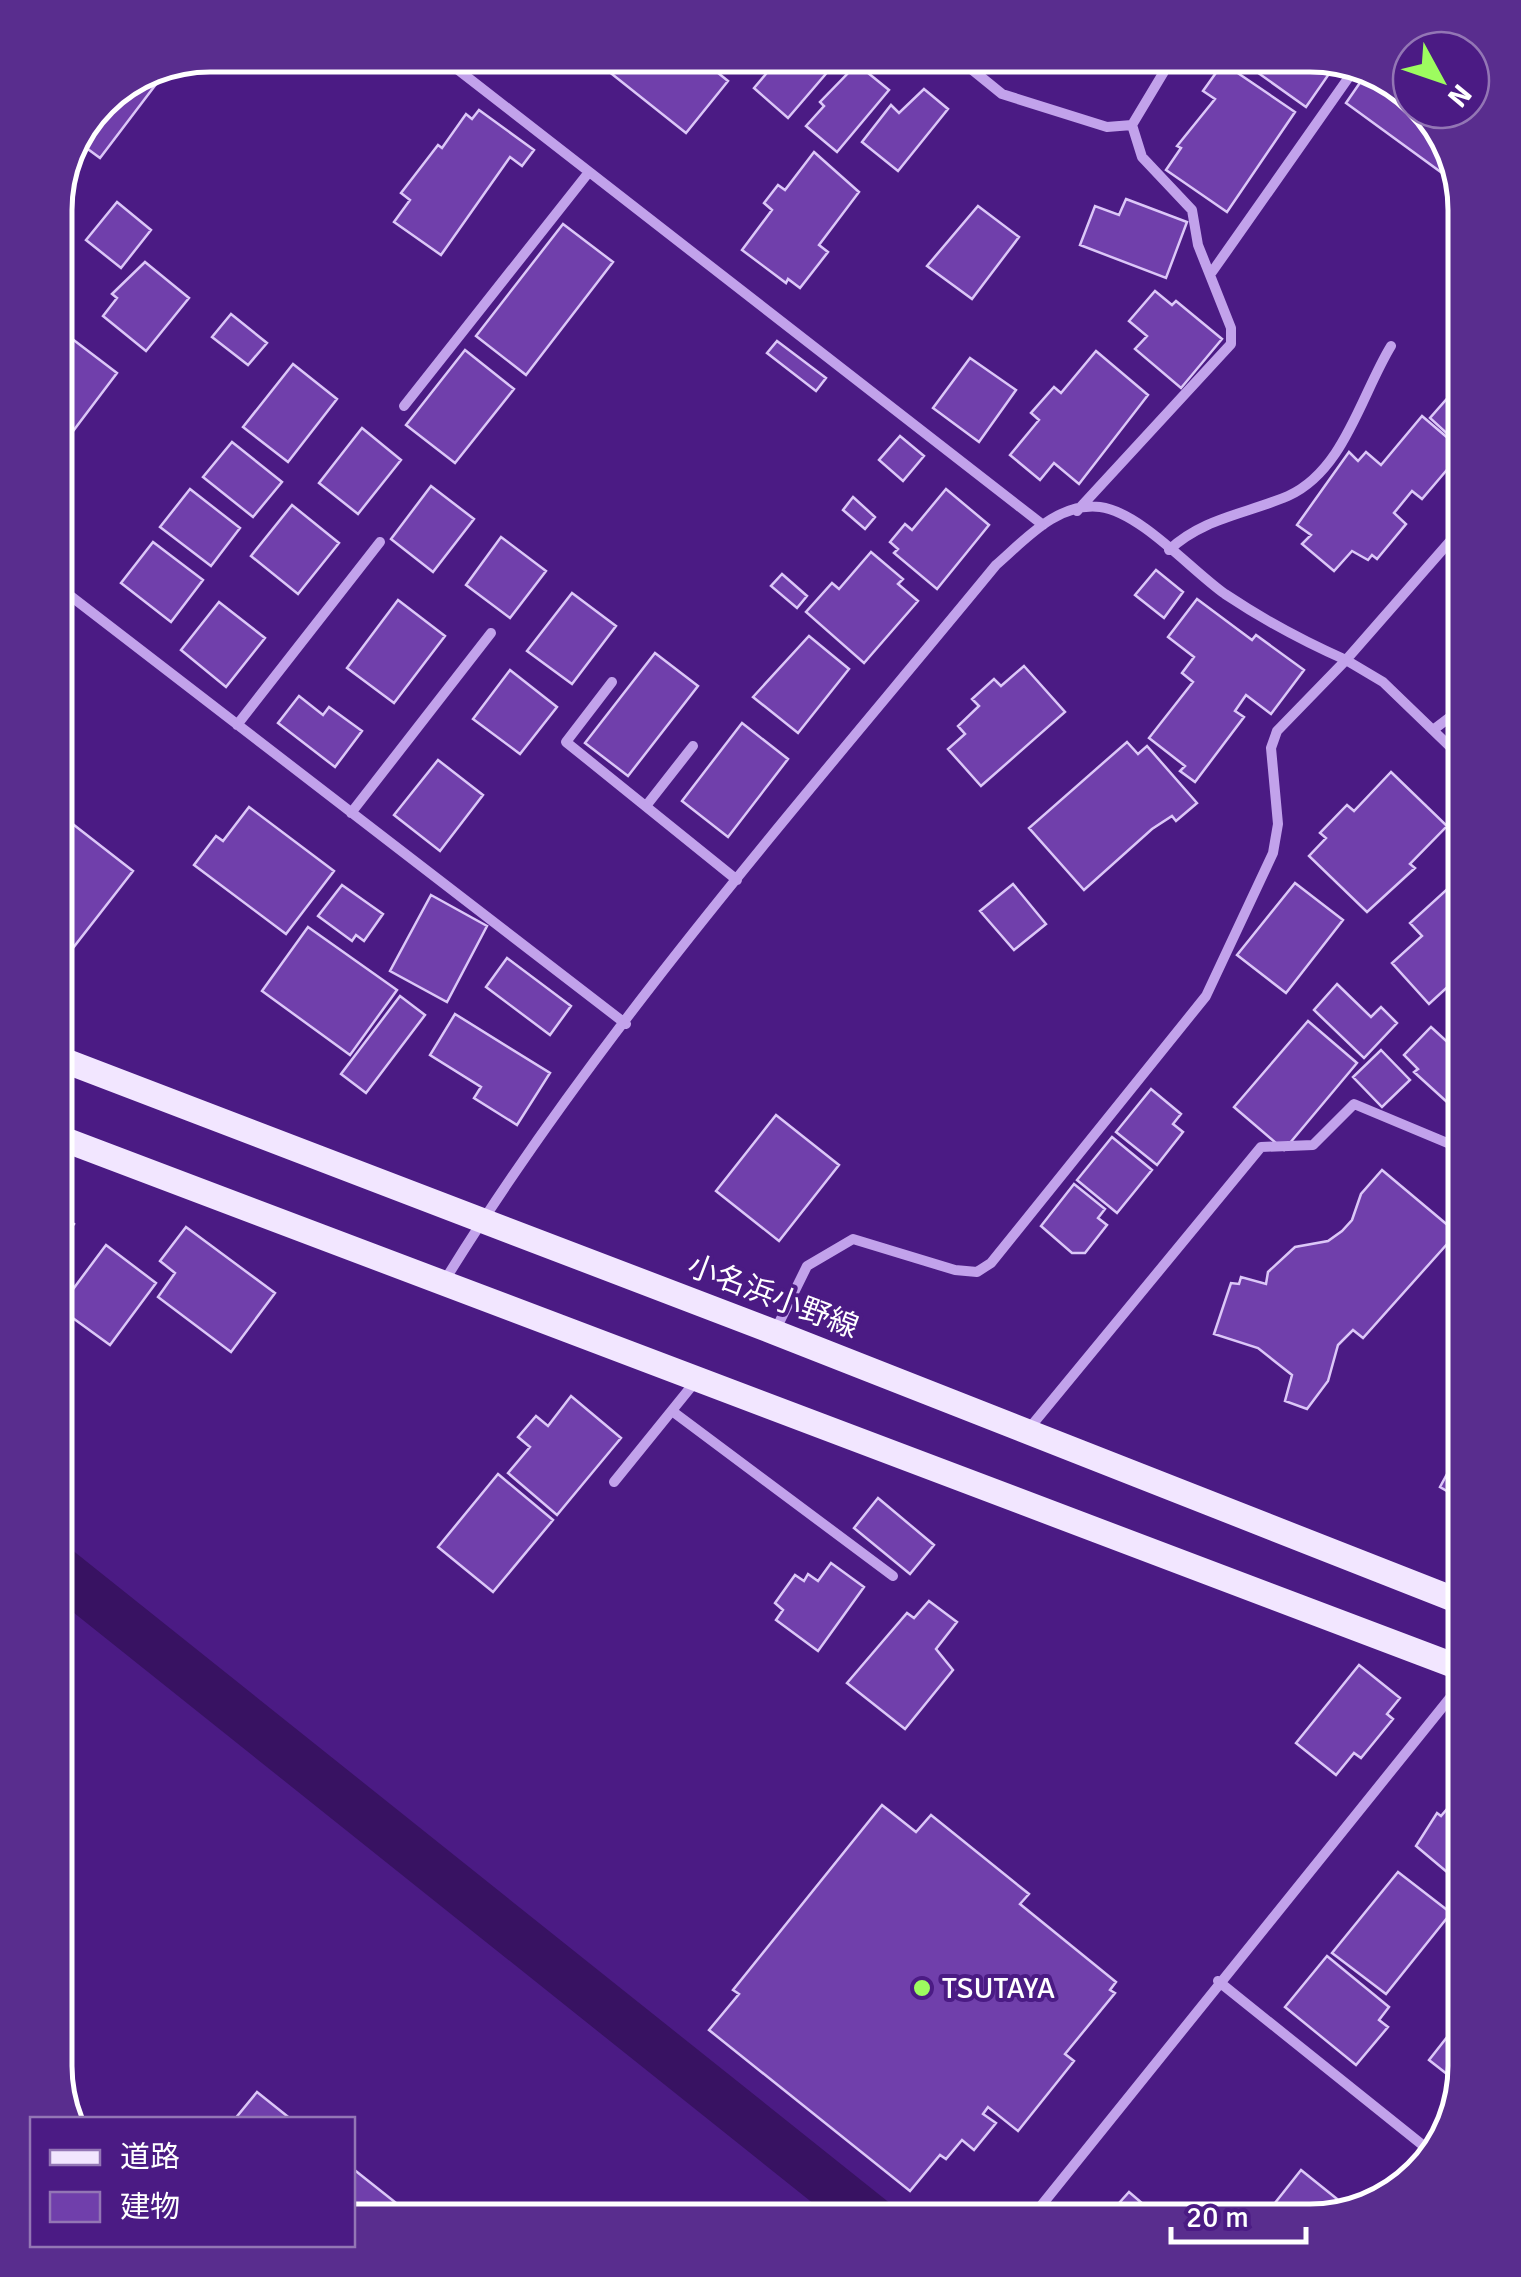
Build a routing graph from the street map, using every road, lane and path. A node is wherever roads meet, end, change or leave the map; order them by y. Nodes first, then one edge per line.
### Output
1 (976, 73) edge
2 (1163, 73) edge
3 (462, 74) edge
4 (1348, 78) edge
5 (1132, 125) junction
6 (589, 172) junction
7 (1212, 272) junction
8 (1391, 346) dead end
9 (404, 406) dead end
10 (1076, 511) junction
11 (1043, 524) junction
12 (380, 542) dead end
13 (1448, 544) edge
14 (1169, 550) junction
15 (73, 598) edge
16 (490, 633) dead end
17 (1346, 660) junction
18 (612, 682) dead end
19 (1448, 719) edge
20 (238, 725) junction
21 (1433, 730) junction
22 (1448, 745) edge
23 (693, 746) dead end
24 (646, 806) junction
25 (352, 813) junction
26 (737, 880) junction
27 (626, 1024) junction
28 (73, 1064) edge
29 (72, 1143) edge
30 (1448, 1143) edge
31 (481, 1222) junction
32 (444, 1282) junction
33 (774, 1332) junction
34 (696, 1381) junction
35 (672, 1411) junction
36 (1027, 1431) junction
37 (614, 1482) dead end
38 (893, 1576) dead end
39 (1448, 1597) edge
40 (1448, 1663) edge
41 (1448, 1700) edge
42 (1218, 1981) junction
43 (1423, 2146) edge
44 (1042, 2204) edge

1 - 5 street
2 - 5 street
3 - 6 street
4 - 7 street
5 - 7 street
6 - 9 street
6 - 11 street
7 - 10 street
8 - 14 street
10 - 11 street
10 - 14 street
11 - 26 street
12 - 20 street
13 - 17 street
14 - 17 street
15 - 20 street
16 - 25 street
17 - 21 street
17 - 33 street
18 - 24 street
19 - 21 street
20 - 25 street
21 - 22 street
23 - 24 street
24 - 26 street
25 - 27 street
26 - 27 street
27 - 31 street
28 - 31 main road, 小名浜小野線
29 - 32 main road
30 - 36 street
31 - 32 street
31 - 33 main road, 小名浜小野線
32 - 34 main road
33 - 36 main road, 小名浜小野線
34 - 35 street
34 - 40 main road
35 - 37 street
35 - 38 street
36 - 39 main road, 小名浜小野線
41 - 42 street
42 - 43 street
42 - 44 street

